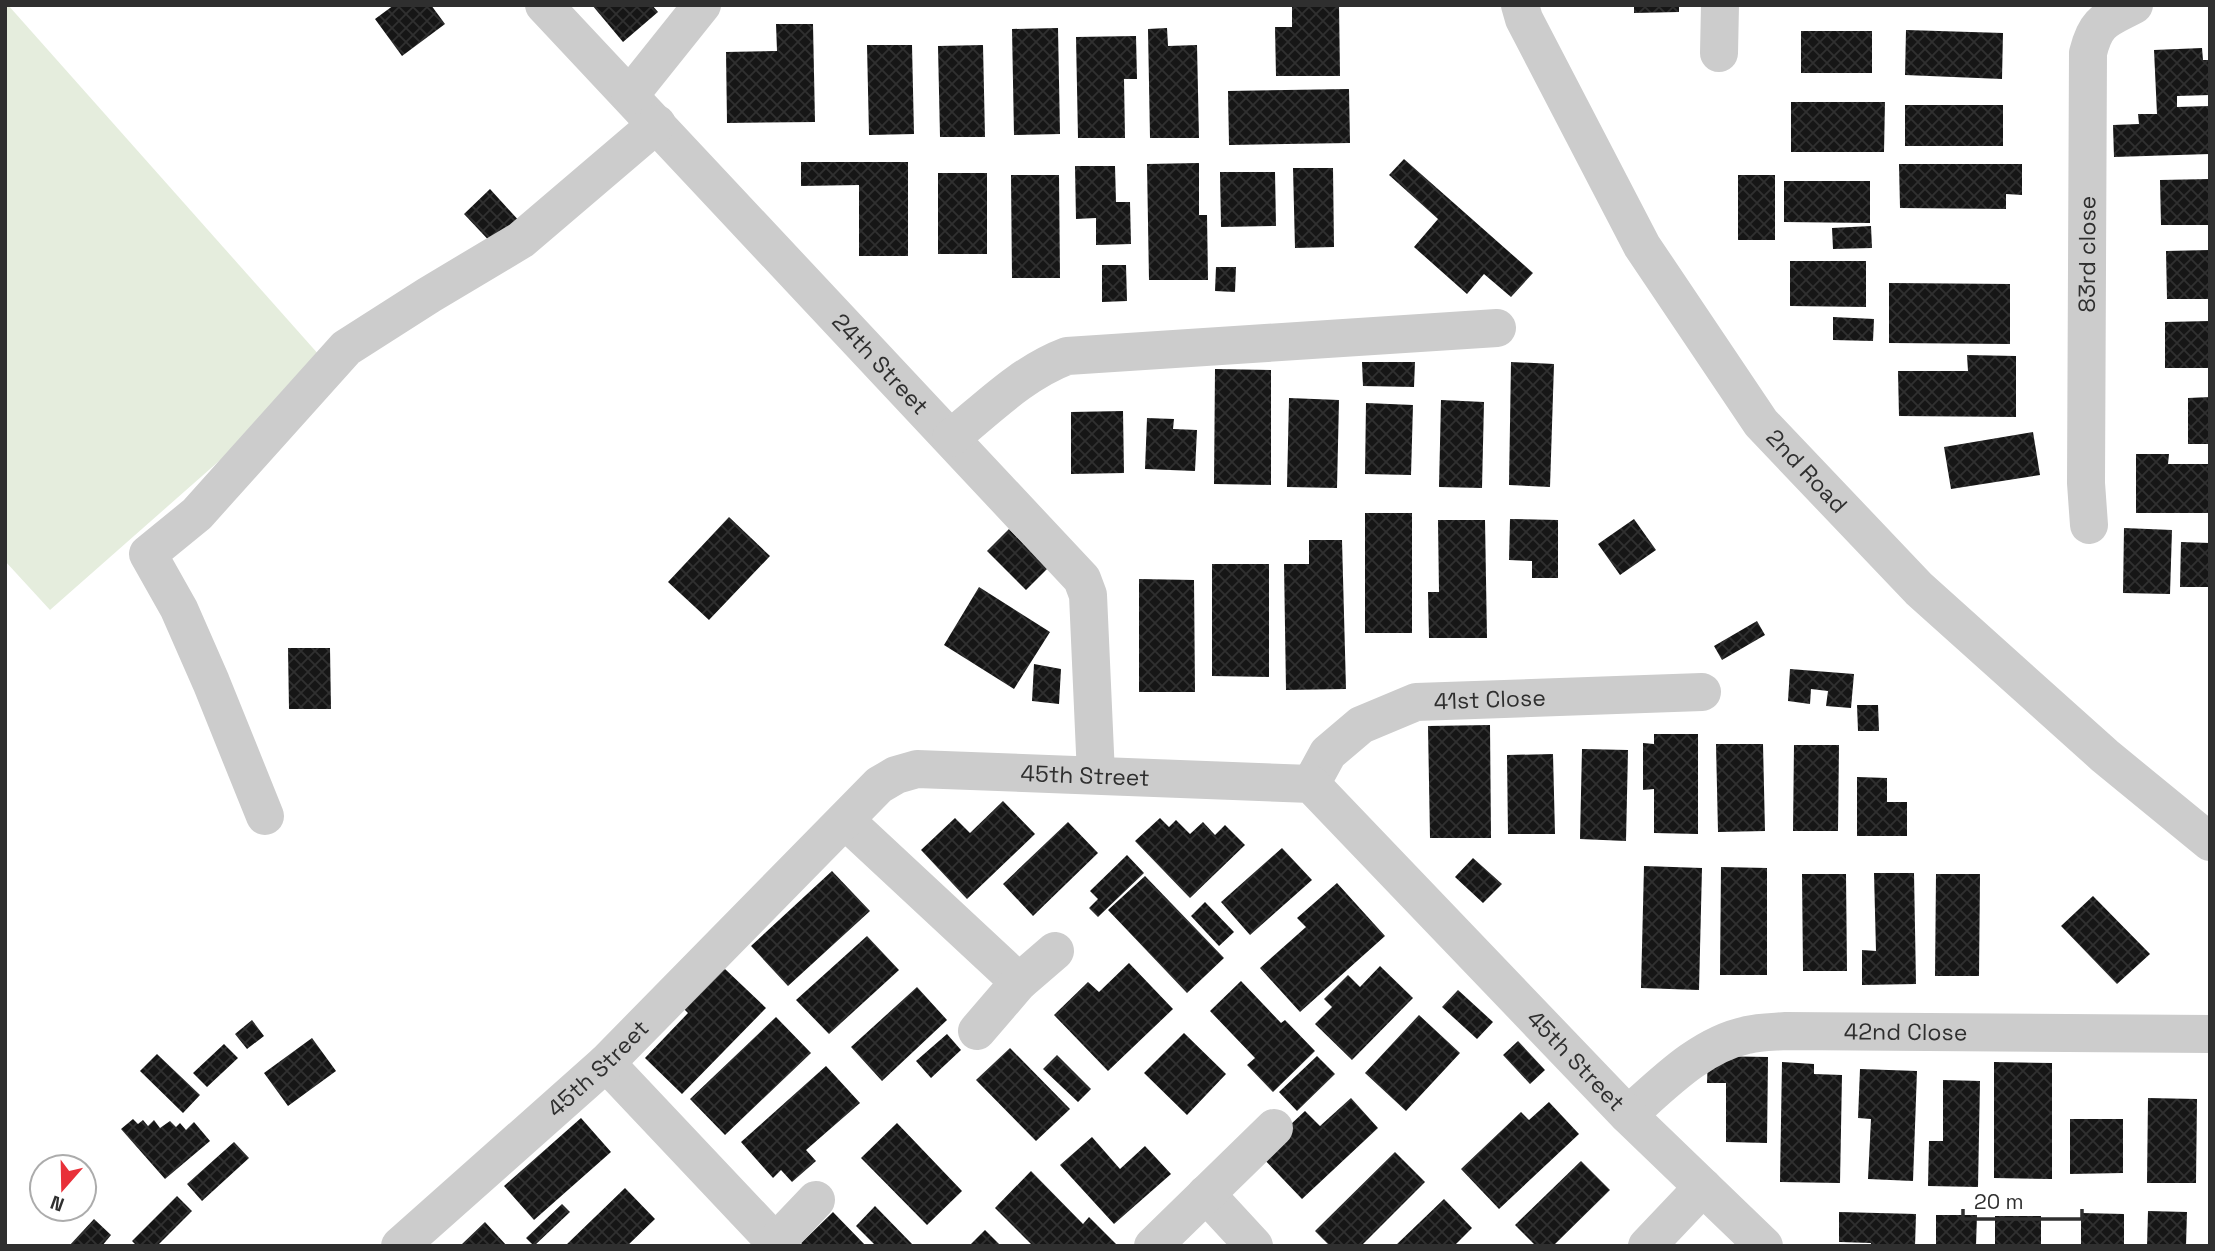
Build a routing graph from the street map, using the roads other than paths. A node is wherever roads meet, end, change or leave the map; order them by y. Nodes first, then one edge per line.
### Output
1 (544, 5) edge
2 (702, 5) edge
3 (1520, 5) edge
4 (1720, 5) edge
5 (2134, 5) edge
6 (1719, 53) dead end
7 (630, 95) junction
8 (657, 124) junction
9 (1497, 328) dead end
10 (951, 438) junction
11 (2089, 525) dead end
12 (1702, 692) dead end
13 (1096, 775) junction
14 (1311, 784) junction
15 (265, 816) dead end
16 (846, 821) junction
17 (2210, 842) edge
18 (1055, 951) dead end
19 (1019, 982) junction
20 (977, 1031) dead end
21 (2210, 1034) edge
22 (606, 1063) junction
23 (1628, 1115) junction
24 (1274, 1128) dead end
25 (1703, 1187) junction
26 (1206, 1194) junction
27 (816, 1200) dead end
28 (774, 1244) edge
29 (400, 1246) edge
30 (1153, 1246) edge
31 (1254, 1246) edge
32 (1647, 1246) edge
33 (1764, 1246) edge

1 - 7 street, 24th Street
2 - 7 street
3 - 17 street, 2nd Road
4 - 6 street
5 - 11 street, 83rd close
7 - 8 street, 24th Street
8 - 10 street, 24th Street
8 - 15 street
9 - 10 street
10 - 13 street, 24th Street
12 - 14 street, 41st Close
13 - 14 street, 45th Street
13 - 16 street, 45th Street
14 - 23 street, 45th Street
16 - 19 street
16 - 22 street, 45th Street
18 - 19 street
19 - 20 street
21 - 23 street, 42nd Close
22 - 28 street
22 - 29 street, 45th Street
23 - 25 street, 45th Street
24 - 26 street
25 - 32 street
25 - 33 street, 45th Street
26 - 30 street
26 - 31 street
27 - 28 street

